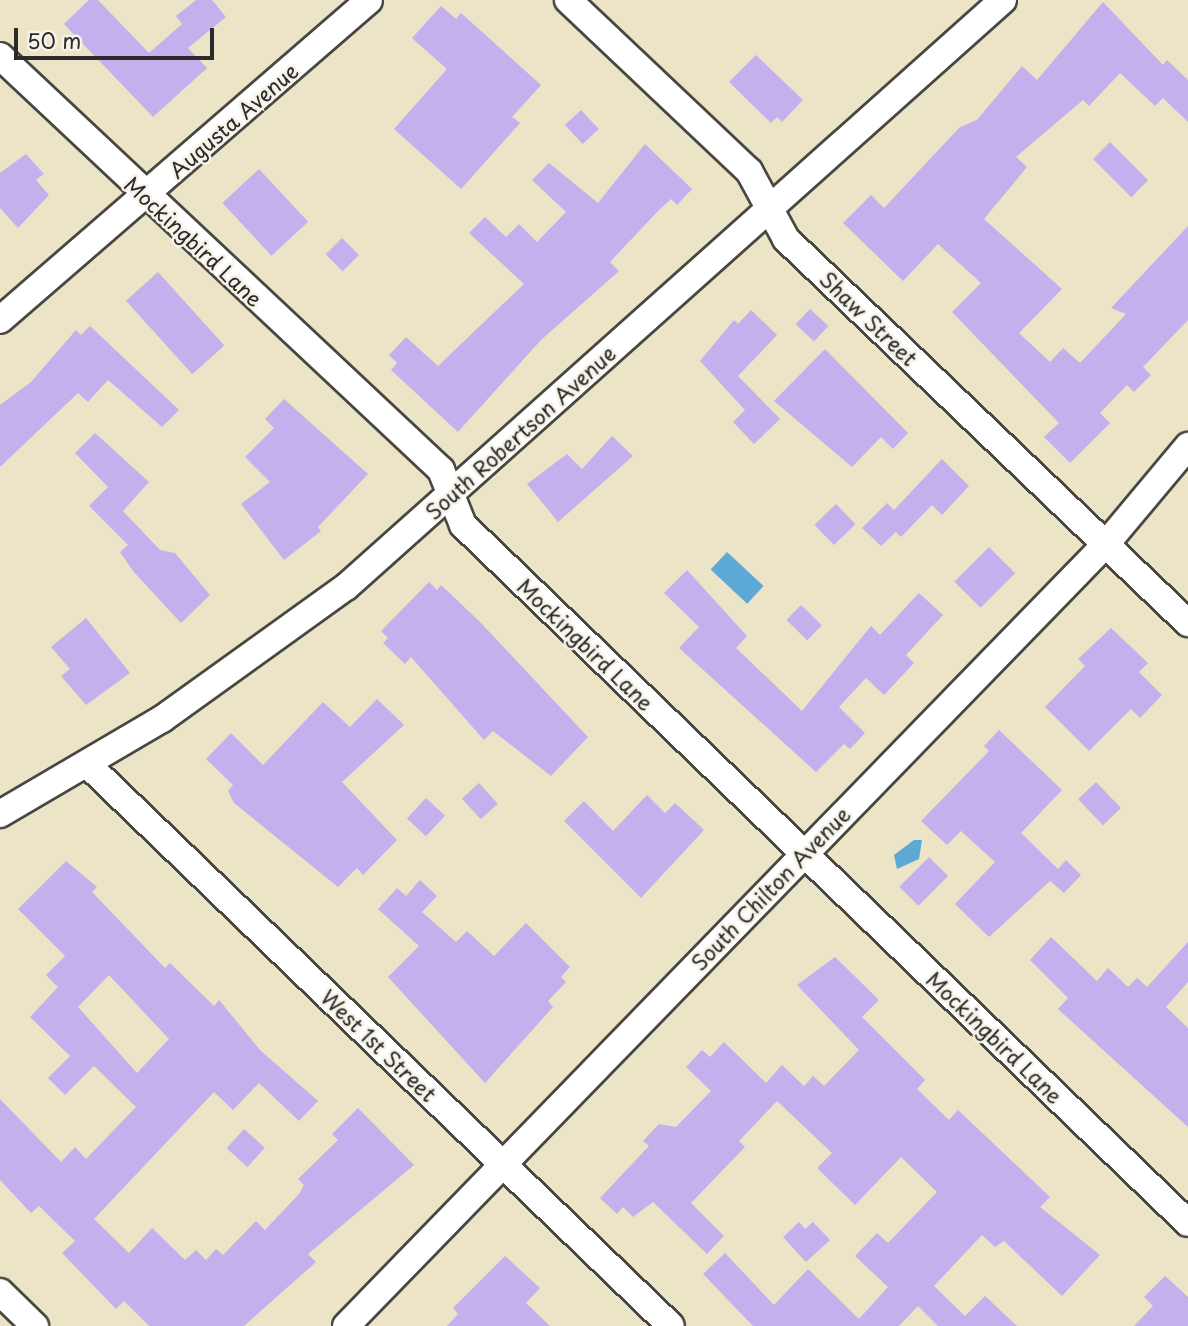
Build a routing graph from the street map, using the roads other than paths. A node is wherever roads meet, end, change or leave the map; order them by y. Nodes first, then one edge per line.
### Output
1 (369, 0) edge
2 (568, 0) edge
3 (1003, 0) edge
4 (0, 56) edge
5 (146, 196) junction
6 (771, 208) junction
7 (0, 320) edge
8 (1188, 446) edge
9 (451, 495) junction
10 (1106, 544) junction
11 (1188, 623) edge
12 (87, 764) junction
13 (0, 814) edge
14 (804, 853) junction
15 (503, 1163) junction
16 (1188, 1223) edge
17 (0, 1292) edge
18 (35, 1326) edge
19 (346, 1326) edge
20 (671, 1326) edge

1 - 5 street, Augusta Avenue
2 - 6 street, Shaw Street
3 - 6 street, South Robertson Avenue
4 - 5 street, Mockingbird Lane
5 - 7 street, Augusta Avenue
5 - 9 street, Mockingbird Lane
6 - 9 street, South Robertson Avenue
6 - 10 street, Shaw Street
8 - 10 street, South Chilton Avenue
9 - 12 street, South Robertson Avenue
9 - 14 street, Mockingbird Lane
10 - 11 street, Shaw Street
10 - 14 street, South Chilton Avenue
12 - 13 street, South Robertson Avenue
12 - 15 street, West 1st Street
14 - 15 street, South Chilton Avenue
14 - 16 street, Mockingbird Lane
15 - 19 street, South Chilton Avenue
15 - 20 street, West 1st Street
17 - 18 street

